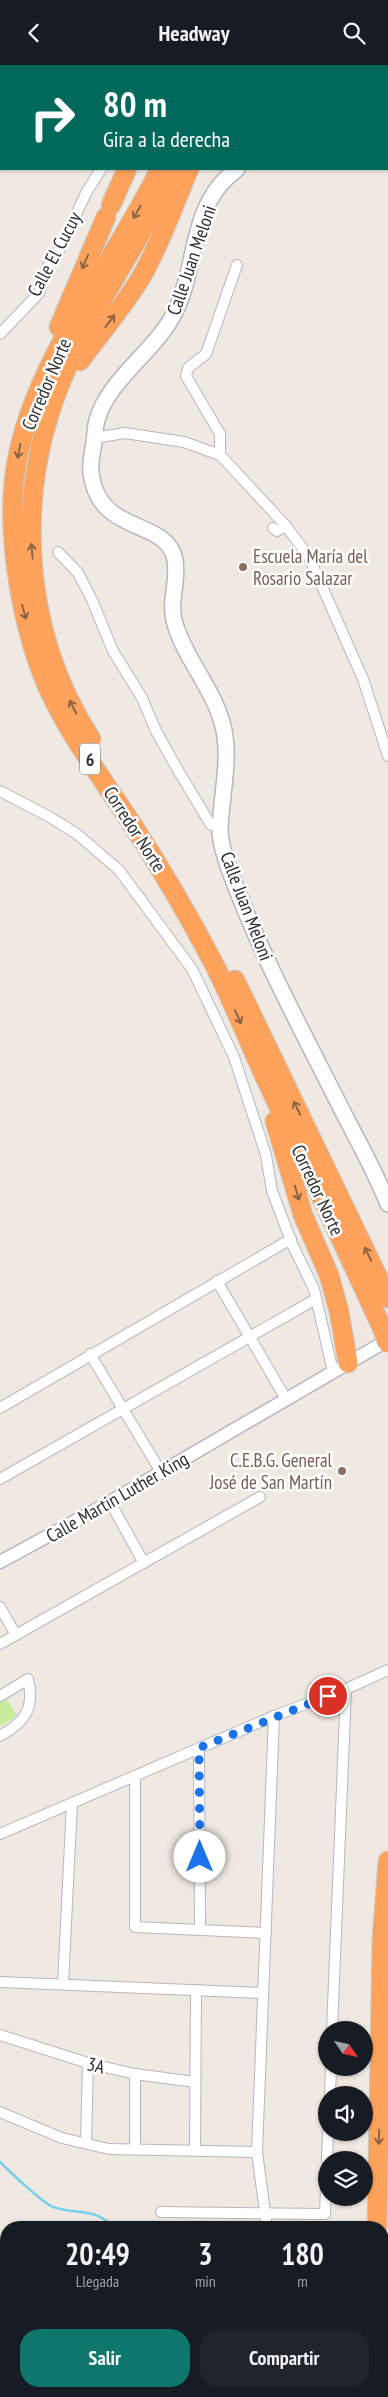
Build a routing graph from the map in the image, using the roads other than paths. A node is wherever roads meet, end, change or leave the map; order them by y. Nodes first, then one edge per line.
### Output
1 (99, 170) edge
2 (127, 170) edge
3 (160, 170) edge
4 (174, 170) edge
5 (189, 170) edge
6 (236, 170) edge
7 (238, 265) dead end
8 (0, 334) edge
9 (42, 403) junction
10 (94, 438) junction
11 (220, 455) junction
12 (286, 526) junction
13 (273, 528) dead end
14 (58, 552) dead end
15 (388, 756) edge
16 (0, 791) edge
17 (221, 824) junction
18 (258, 1062) junction
19 (388, 1203) edge
20 (290, 1239) junction
21 (217, 1281) junction
22 (388, 1298) edge
23 (316, 1299) junction
24 (249, 1337) junction
25 (386, 1337) edge
26 (90, 1354) junction
27 (341, 1367) junction
28 (286, 1399) junction
29 (0, 1408) edge
30 (123, 1409) junction
31 (162, 1472) junction
32 (0, 1479) edge
33 (260, 1497) dead end
34 (110, 1502) junction
35 (0, 1562) edge
36 (144, 1563) junction
37 (0, 1607) edge
38 (16, 1635) junction
39 (0, 1644) edge
40 (388, 1670) edge
41 (346, 1689) junction
42 (0, 1696) edge
43 (274, 1716) junction
44 (0, 1736) edge
45 (199, 1748) junction
46 (135, 1776) junction
47 (72, 1803) junction
48 (0, 1834) edge
49 (388, 1861) edge
50 (200, 1930) junction
51 (266, 1933) junction
52 (0, 1982) edge
53 (63, 1984) junction
54 (196, 1990) junction
55 (263, 1993) junction
56 (332, 2021) edge
57 (0, 2035) edge
58 (88, 2063) junction
59 (135, 2074) junction
60 (195, 2082) junction
61 (0, 2112) edge
62 (86, 2143) junction
63 (135, 2149) junction
64 (195, 2151) junction
65 (257, 2152) junction
66 (325, 2206) edge
67 (161, 2211) dead end
68 (264, 2213) junction
69 (265, 2221) edge
70 (377, 2221) edge

1 - 8 street, Calle El Cucuy
2 -> 9 highway
3 -> 9 highway, Corredor Norte / 6
4 - 9 highway, Corredor Norte / 6
9 -> 5 highway
6 - 10 main road, Calle Juan Meloni
7 - 11 street
9 -> 18 highway, Corredor Norte / 6
22 -> 9 highway, Corredor Norte / 6
10 - 11 street
10 - 17 main road, Calle Juan Meloni
11 - 12 street
12 - 13 street
12 - 15 street
14 - 17 street
16 - 20 street
17 - 19 main road, Calle Juan Meloni
18 - 25 highway, Corredor Norte / 6
18 -> 27 highway
20 - 21 street
20 - 23 street
21 - 24 street
21 - 26 street
23 - 24 street
23 - 27 street
24 - 28 street
24 - 30 street
25 - 27 street, Calle Martin Luther King
26 - 29 street
26 - 30 street
27 - 28 street, Calle Martin Luther King
28 - 31 street, Calle Martin Luther King
30 - 31 street
30 - 32 street
31 - 34 street, Calle Martin Luther King
33 - 36 street
34 - 35 street, Calle Martin Luther King
34 - 36 street
36 - 38 street
37 - 38 street
38 - 39 street
40 - 41 street
41 - 43 street
41 - 56 street
42 - 44 street
43 - 45 street
43 - 51 street
45 - 46 street
45 - 50 street
46 - 47 street
46 - 50 street
47 - 48 street
47 - 53 street
49 -> 70 highway
50 - 51 street
51 - 55 street
52 - 53 street
53 - 54 street
54 - 55 street
54 - 60 street
55 - 65 street
57 - 58 street, 3A
58 - 59 street, 3A
58 - 62 street
59 - 60 street, 3A
59 - 63 street
60 - 64 street
61 - 62 street
62 - 63 street
63 - 64 street
64 - 65 street
65 - 68 street
66 - 68 street
67 - 68 street
68 - 69 street

